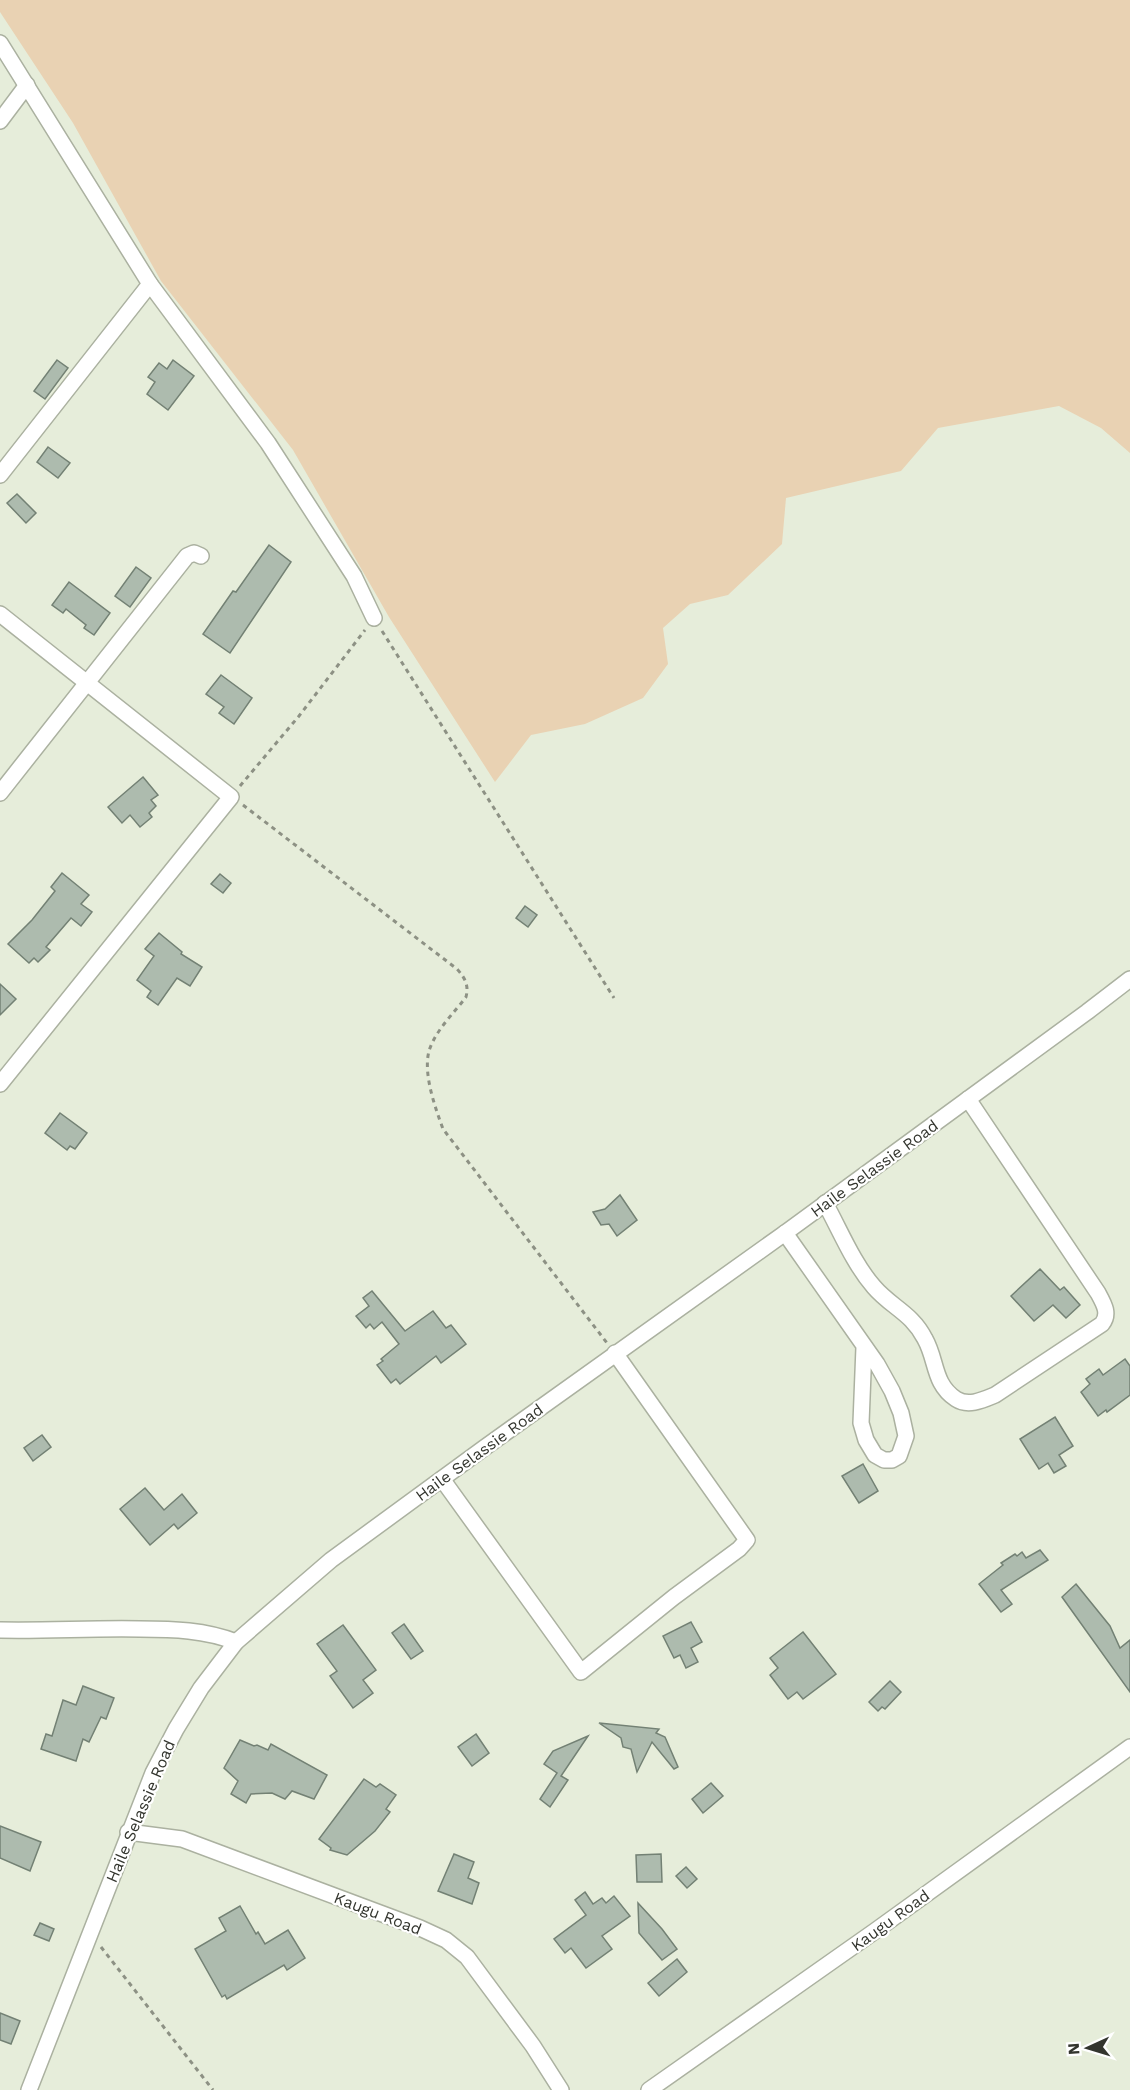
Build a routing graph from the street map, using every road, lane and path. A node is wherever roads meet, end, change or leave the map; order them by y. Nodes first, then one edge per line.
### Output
1 (0, 43) edge
2 (27, 85) junction
3 (0, 121) edge
4 (150, 284) junction
5 (0, 475) edge
6 (201, 556) dead end
7 (0, 614) edge
8 (374, 618) junction
9 (86, 682) junction
10 (0, 793) edge
11 (231, 797) junction
12 (1130, 979) edge
13 (614, 998) dead end
14 (0, 1084) edge
15 (968, 1099) junction
16 (825, 1203) junction
17 (785, 1233) junction
18 (864, 1347) junction
19 (615, 1353) junction
20 (442, 1479) junction
21 (0, 1630) edge
22 (236, 1642) junction
23 (1130, 1747) edge
24 (128, 1832) junction
25 (90, 1933) junction
26 (29, 2090) edge
27 (213, 2090) edge
28 (561, 2090) edge
29 (649, 2090) edge

1 - 2 street
2 - 3 street
2 - 4 street
4 - 5 street
4 - 8 street
6 - 9 street
7 - 9 street
8 - 11 path
8 - 13 path
9 - 10 street
9 - 11 street
11 - 14 street
11 - 19 path
12 - 15 street, Haile Selassie Road
15 - 16 street, Haile Selassie Road
15 - 16 street
16 - 17 street, Haile Selassie Road
17 - 18 street
17 - 19 street, Haile Selassie Road
18 - 18 street
19 - 20 street, Haile Selassie Road
19 - 20 street
20 - 22 street, Haile Selassie Road
21 - 22 street
22 - 24 street, Haile Selassie Road
23 - 29 street, Kaugu Road
24 - 25 street, Haile Selassie Road
24 - 28 street, Kaugu Road
25 - 26 street, Haile Selassie Road
25 - 27 path

